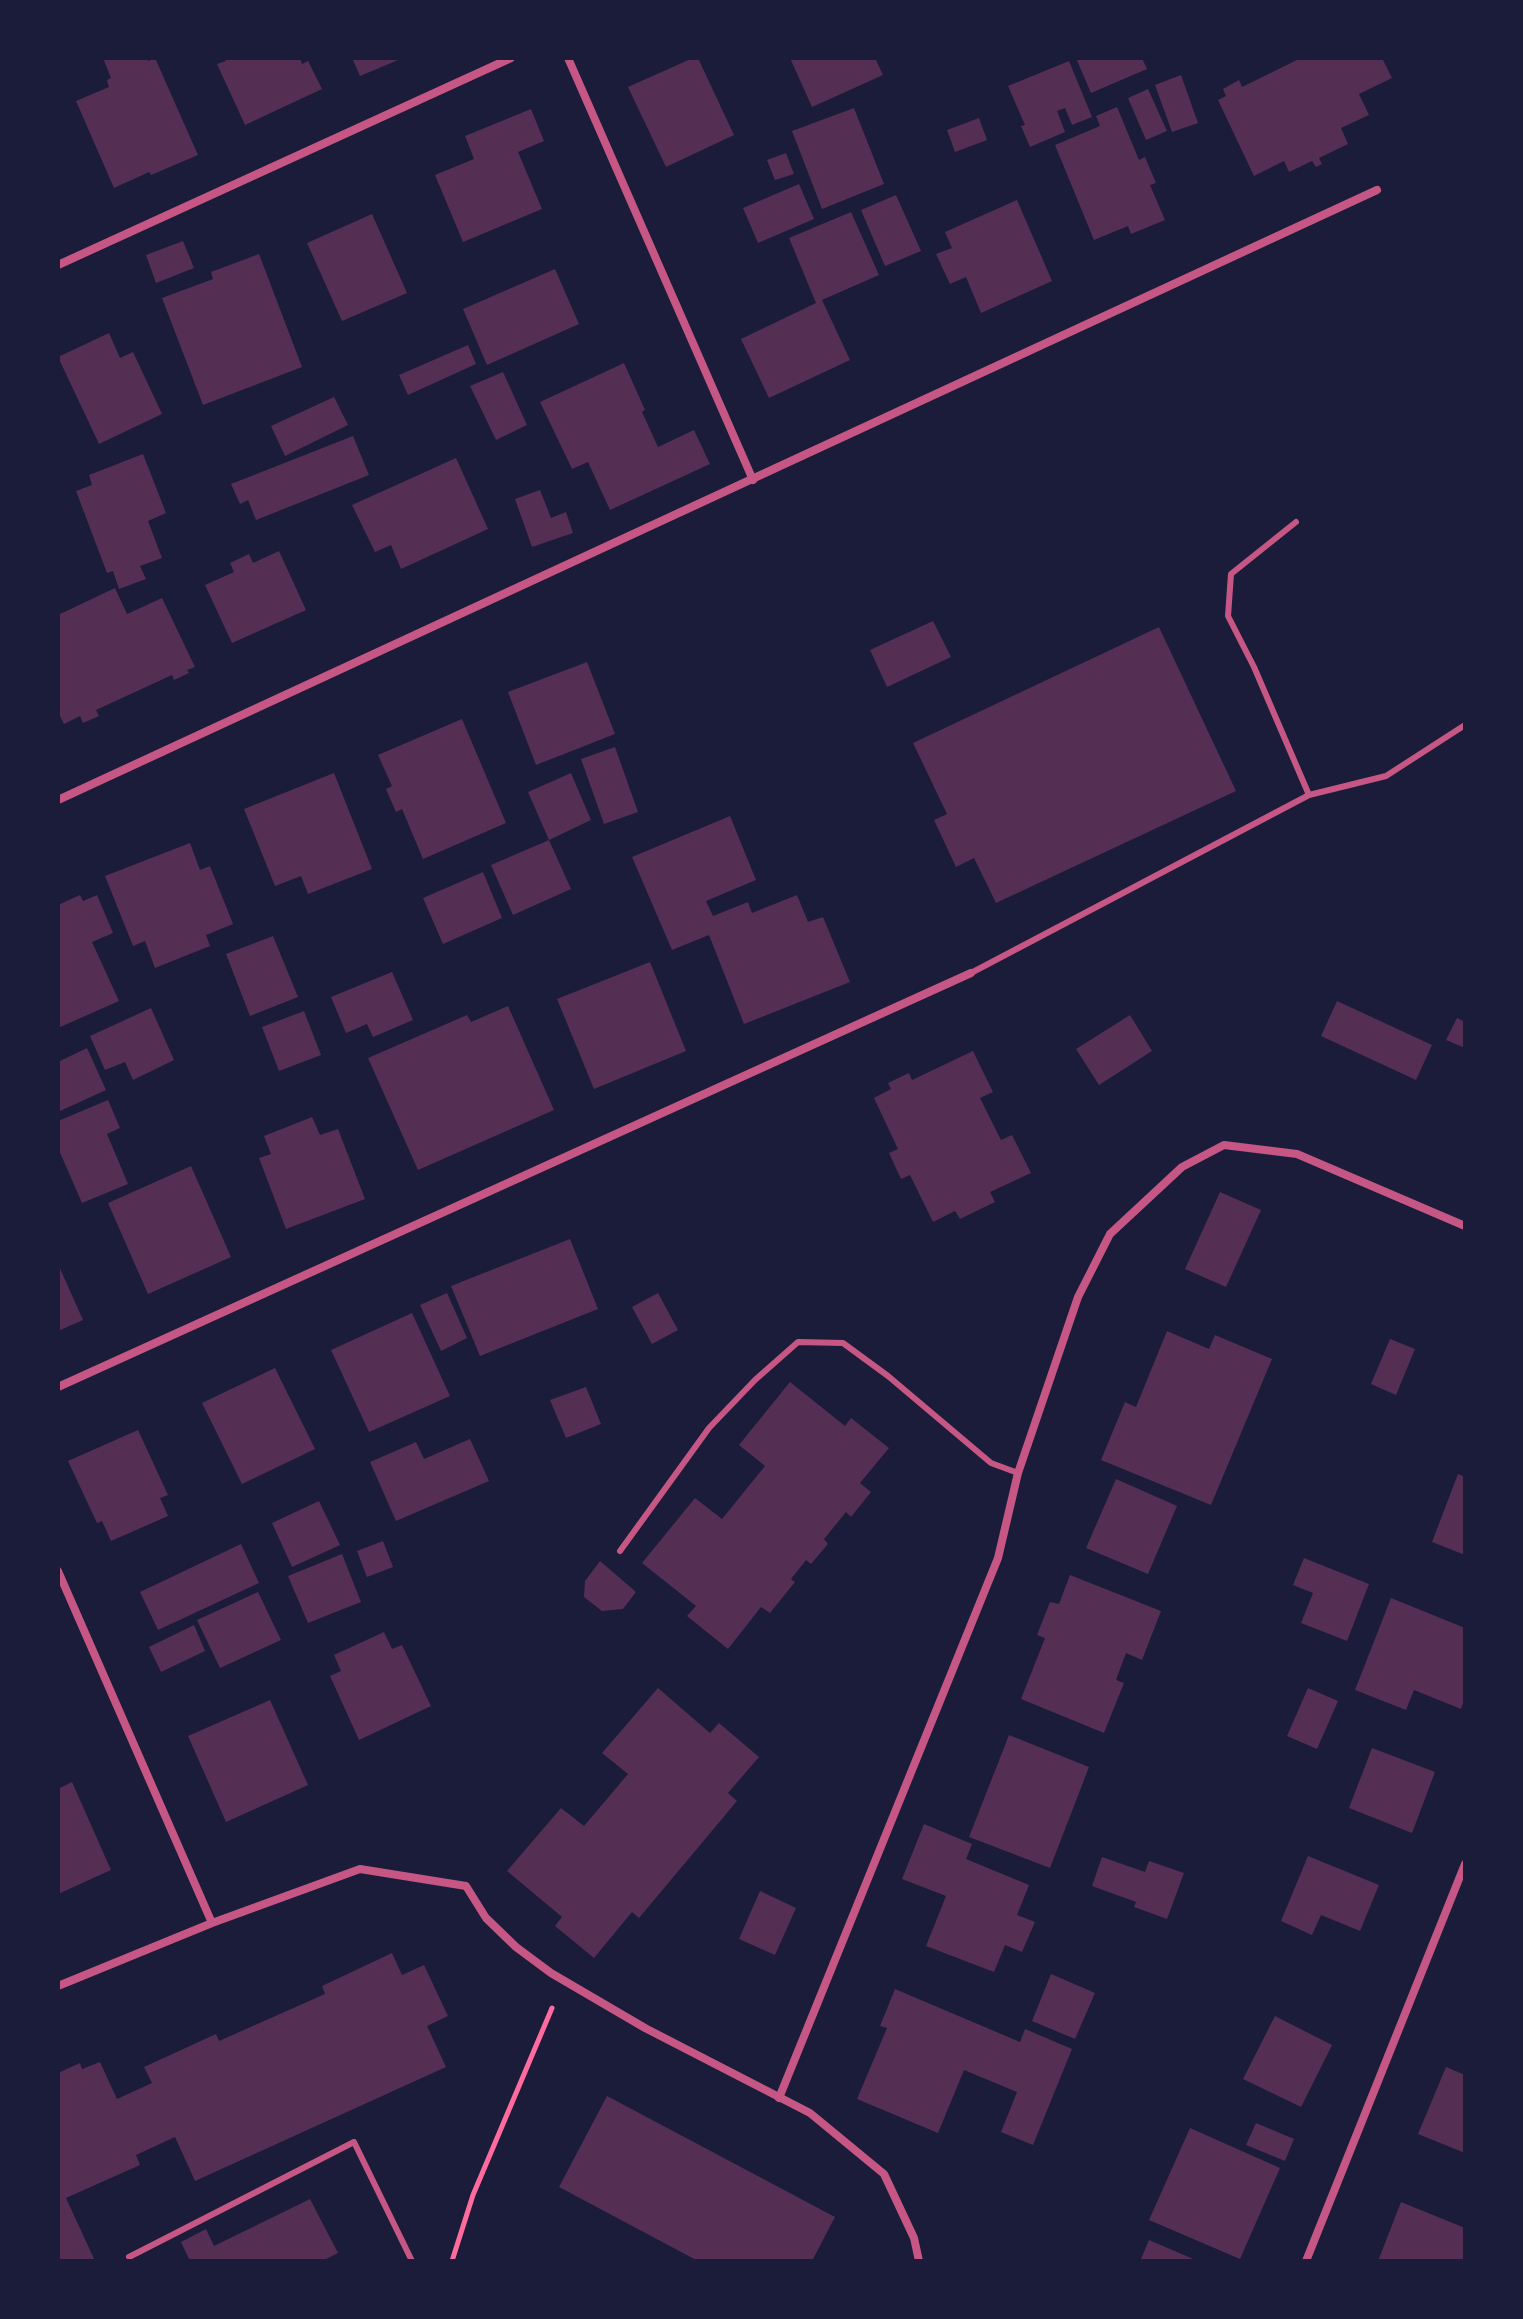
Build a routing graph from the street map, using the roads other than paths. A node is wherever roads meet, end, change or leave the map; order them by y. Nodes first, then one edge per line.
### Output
1 (511, 58) edge
2 (568, 58) edge
3 (1377, 190) dead end
4 (58, 265) edge
5 (753, 480) junction
6 (1296, 522) dead end
7 (1465, 725) edge
8 (1309, 795) junction
9 (58, 800) edge
10 (971, 973) joint
11 (1465, 1226) edge
12 (58, 1387) edge
13 (1018, 1473) junction
14 (620, 1551) dead end
15 (58, 1571) edge
16 (1465, 1864) edge
17 (212, 1923) junction
18 (58, 1986) edge
19 (779, 2098) junction
20 (129, 2257) dead end
21 (412, 2261) edge
22 (919, 2261) edge
23 (1306, 2261) edge

1 - 4 street
2 - 5 street
3 - 5 street
5 - 9 street
6 - 8 lane
7 - 8 lane
8 - 10 lane
10 - 12 street
11 - 13 street
13 - 14 lane
13 - 19 street
15 - 17 street
16 - 23 street
17 - 18 street
17 - 19 street
19 - 22 street
20 - 21 lane

